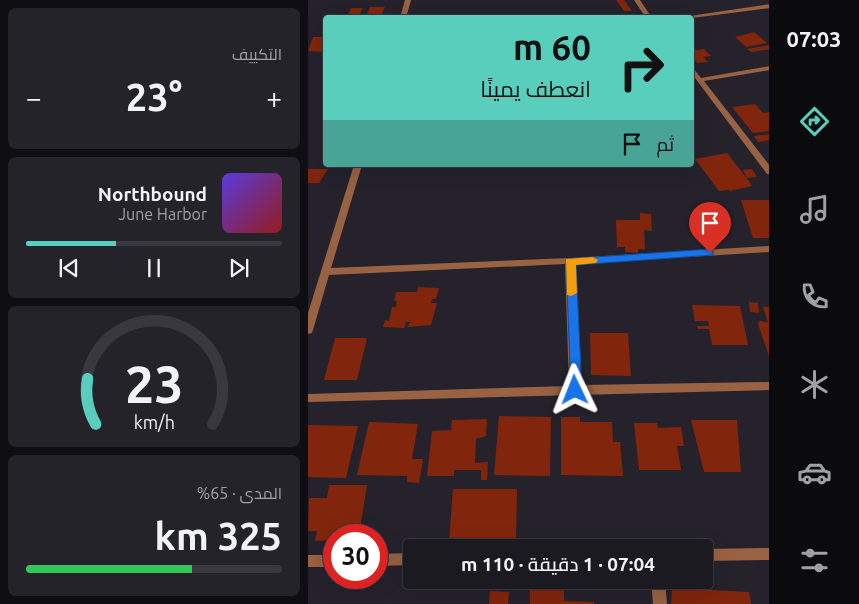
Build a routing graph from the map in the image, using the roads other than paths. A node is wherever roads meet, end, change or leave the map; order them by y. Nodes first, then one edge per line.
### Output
1 (408, 0) edge
2 (637, 0) edge
3 (770, 6) edge
4 (403, 15) edge
5 (647, 15) edge
6 (694, 16) edge
7 (770, 68) edge
8 (694, 72) edge
9 (700, 80) junction
10 (357, 167) edge
11 (770, 172) edge
12 (770, 249) edge
13 (570, 262) junction
14 (325, 272) junction
15 (308, 330) edge
16 (770, 386) edge
17 (575, 390) junction
18 (308, 398) edge
19 (770, 554) edge
20 (713, 555) edge
21 (403, 559) edge
22 (388, 560) edge
23 (308, 561) edge
24 (323, 561) edge
25 (659, 589) edge
26 (660, 604) edge

1 - 4 street
2 - 5 street
3 - 6 street
7 - 9 street
8 - 9 street
9 - 11 street
10 - 14 street
12 - 13 street
13 - 14 street
13 - 17 street
14 - 15 street
16 - 17 street
17 - 18 street
19 - 20 street
21 - 22 street
23 - 24 street
25 - 26 street

